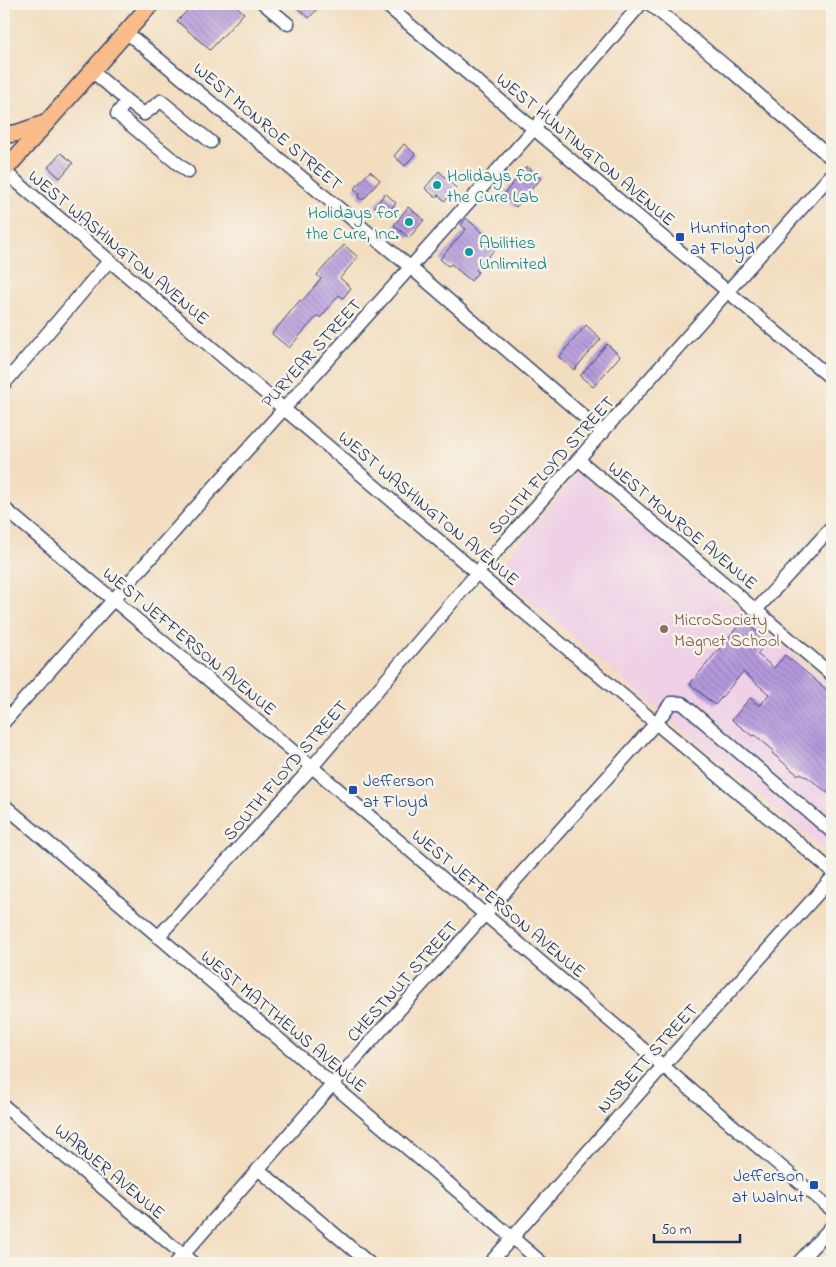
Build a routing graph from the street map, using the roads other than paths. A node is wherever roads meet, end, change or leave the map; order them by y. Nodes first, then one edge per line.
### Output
1 (151, 4) edge
2 (264, 4) edge
3 (385, 4) edge
4 (640, 4) edge
5 (650, 4) edge
6 (288, 24) dead end
7 (126, 32) junction
8 (92, 70) junction
9 (127, 101) junction
10 (46, 124) junction
11 (534, 129) junction
12 (4, 135) edge
13 (211, 142) dead end
14 (832, 159) edge
15 (4, 171) edge
16 (188, 172) dead end
17 (832, 174) edge
18 (109, 261) junction
19 (410, 267) junction
20 (729, 292) junction
21 (832, 379) edge
22 (4, 384) edge
23 (285, 409) junction
24 (603, 433) junction
25 (579, 460) junction
26 (4, 508) edge
27 (832, 527) edge
28 (478, 573) junction
29 (114, 600) junction
30 (756, 610) junction
31 (832, 675) edge
32 (4, 722) edge
33 (656, 723) junction
34 (312, 767) junction
35 (4, 805) edge
36 (832, 832) edge
37 (832, 871) edge
38 (832, 878) edge
39 (484, 915) junction
40 (158, 937) junction
41 (663, 1066) junction
42 (332, 1085) junction
43 (4, 1106) edge
44 (258, 1169) junction
45 (832, 1210) edge
46 (832, 1226) edge
47 (512, 1238) junction
48 (184, 1260) edge
49 (369, 1263) edge
50 (490, 1263) edge
51 (542, 1263) edge
52 (798, 1263) edge

1 - 7 main road
2 - 6 street
3 - 11 street, WEST HUNTINGTON AVENUE
4 - 11 street, PURYEAR STREET
5 - 14 street
7 - 8 main road
7 - 19 street, WEST MONROE STREET
8 - 9 street
8 - 10 main road
9 - 13 street
9 - 16 street
10 - 12 main road
10 - 15 main road
11 - 19 street, PURYEAR STREET
11 - 20 street, WEST HUNTINGTON AVENUE
15 - 18 street, WEST WASHINGTON AVENUE
17 - 20 street, SOUTH FLOYD STREET
18 - 22 street
18 - 23 street, WEST WASHINGTON AVENUE
19 - 23 street, PURYEAR STREET
19 - 24 street
20 - 21 street, WEST HUNTINGTON AVENUE
20 - 24 street, SOUTH FLOYD STREET
23 - 28 street, WEST WASHINGTON AVENUE
23 - 29 street, PURYEAR STREET
24 - 25 street, SOUTH FLOYD STREET
25 - 28 street, SOUTH FLOYD STREET
25 - 30 street, WEST MONROE AVENUE
26 - 29 street, WEST JEFFERSON AVENUE
27 - 30 street
28 - 33 street, WEST WASHINGTON AVENUE
28 - 34 street, SOUTH FLOYD STREET
29 - 32 street, PURYEAR STREET
29 - 34 street, WEST JEFFERSON AVENUE
30 - 31 street, WEST MONROE AVENUE
33 - 36 street, CHESTNUT STREET
33 - 37 street, WEST WASHINGTON AVENUE
33 - 39 street, CHESTNUT STREET
34 - 39 street, WEST JEFFERSON AVENUE
34 - 40 street, SOUTH FLOYD STREET
35 - 40 street, WEST MATTHEWS AVENUE
38 - 41 street, NISBETT STREET
39 - 41 street, WEST JEFFERSON AVENUE
39 - 42 street, CHESTNUT STREET
40 - 42 street, WEST MATTHEWS AVENUE
41 - 45 street, WEST JEFFERSON AVENUE
41 - 47 street, NISBETT STREET
42 - 44 street, CHESTNUT STREET
42 - 47 street, WEST MATTHEWS AVENUE
43 - 48 street, WARNER AVENUE
44 - 48 street, CHESTNUT STREET
44 - 49 street
46 - 52 street
47 - 50 street, NISBETT STREET
47 - 51 street, WEST MATTHEWS AVENUE

